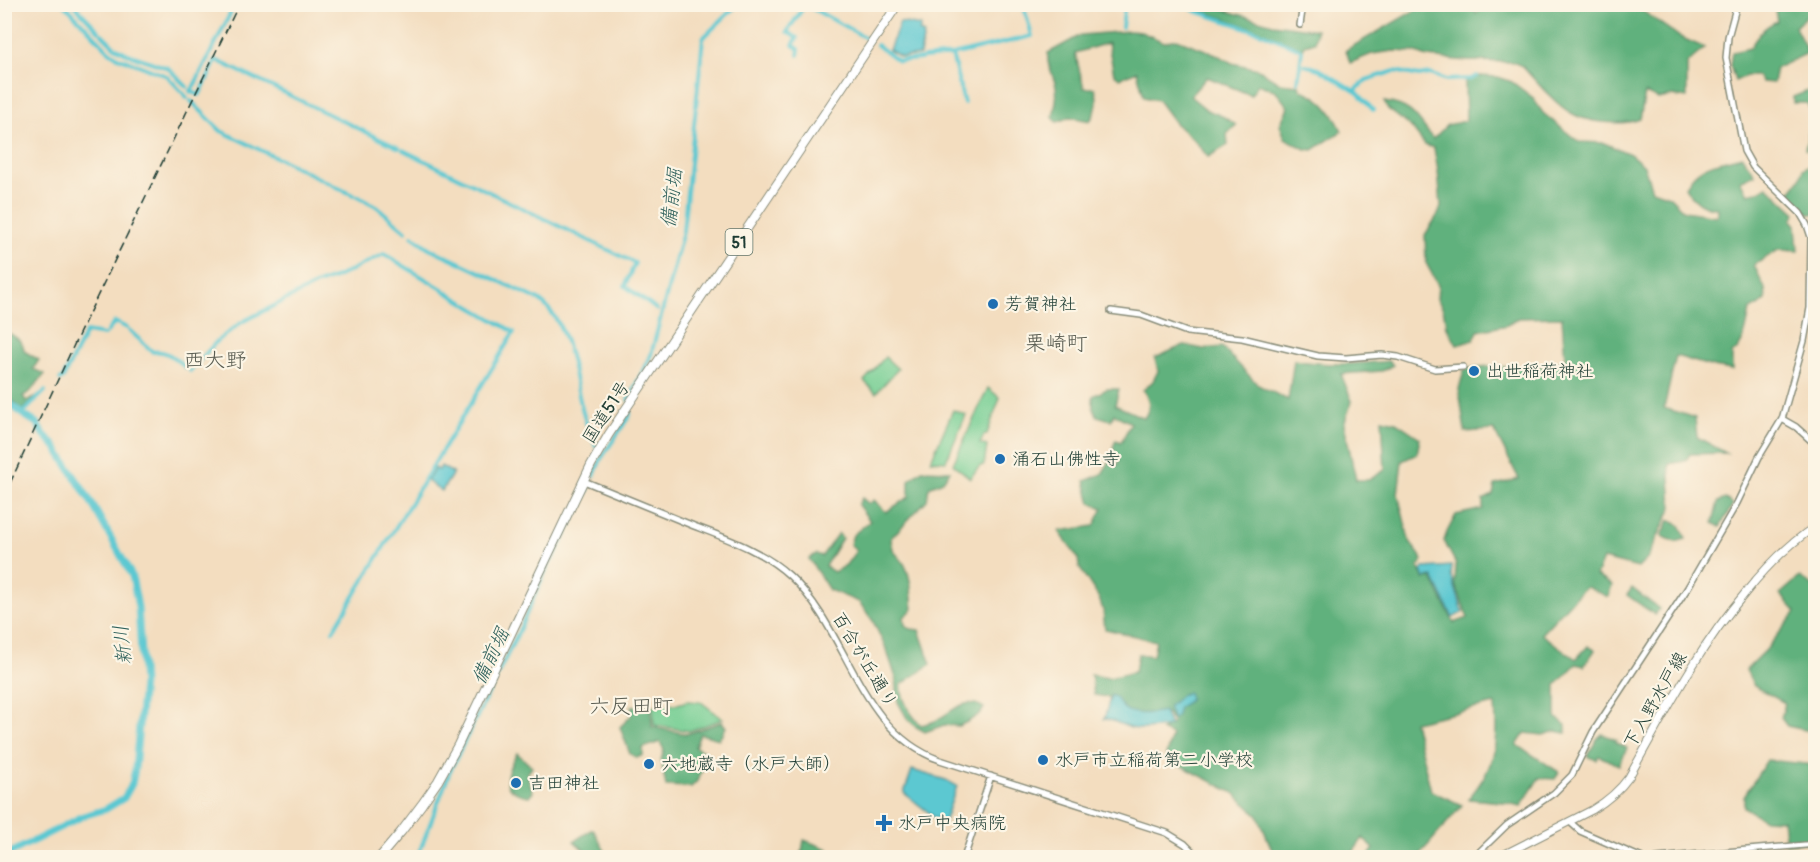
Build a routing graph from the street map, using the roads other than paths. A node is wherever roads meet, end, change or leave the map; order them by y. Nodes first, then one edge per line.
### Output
1 (898, 4) edge
2 (1303, 4) edge
3 (1401, 4) edge
4 (1737, 4) edge
5 (1406, 5) edge
6 (1300, 25) dead end
7 (1813, 277) edge
8 (1111, 311) dead end
9 (1463, 367) dead end
10 (1782, 419) junction
11 (1815, 445) edge
12 (584, 481) junction
13 (1815, 526) edge
14 (991, 776) junction
15 (1570, 822) junction
16 (1815, 844) edge
17 (379, 858) edge
18 (964, 858) edge
19 (1199, 858) edge
20 (1473, 858) edge
21 (1497, 858) edge
22 (1642, 858) edge
23 (1657, 858) edge

1 - 12 highway, 国道51号 / 51
2 - 6 street
3 - 5 street
4 - 7 street
7 - 10 street
8 - 9 street
10 - 11 street
10 - 20 street
12 - 14 street, 百合が丘通り
12 - 17 highway, 国道51号 / 51
13 - 15 main road, 下入野水戸線
14 - 18 street
14 - 19 street, 百合が丘通り
15 - 21 main road, 下入野水戸線
15 - 22 street
16 - 23 street

